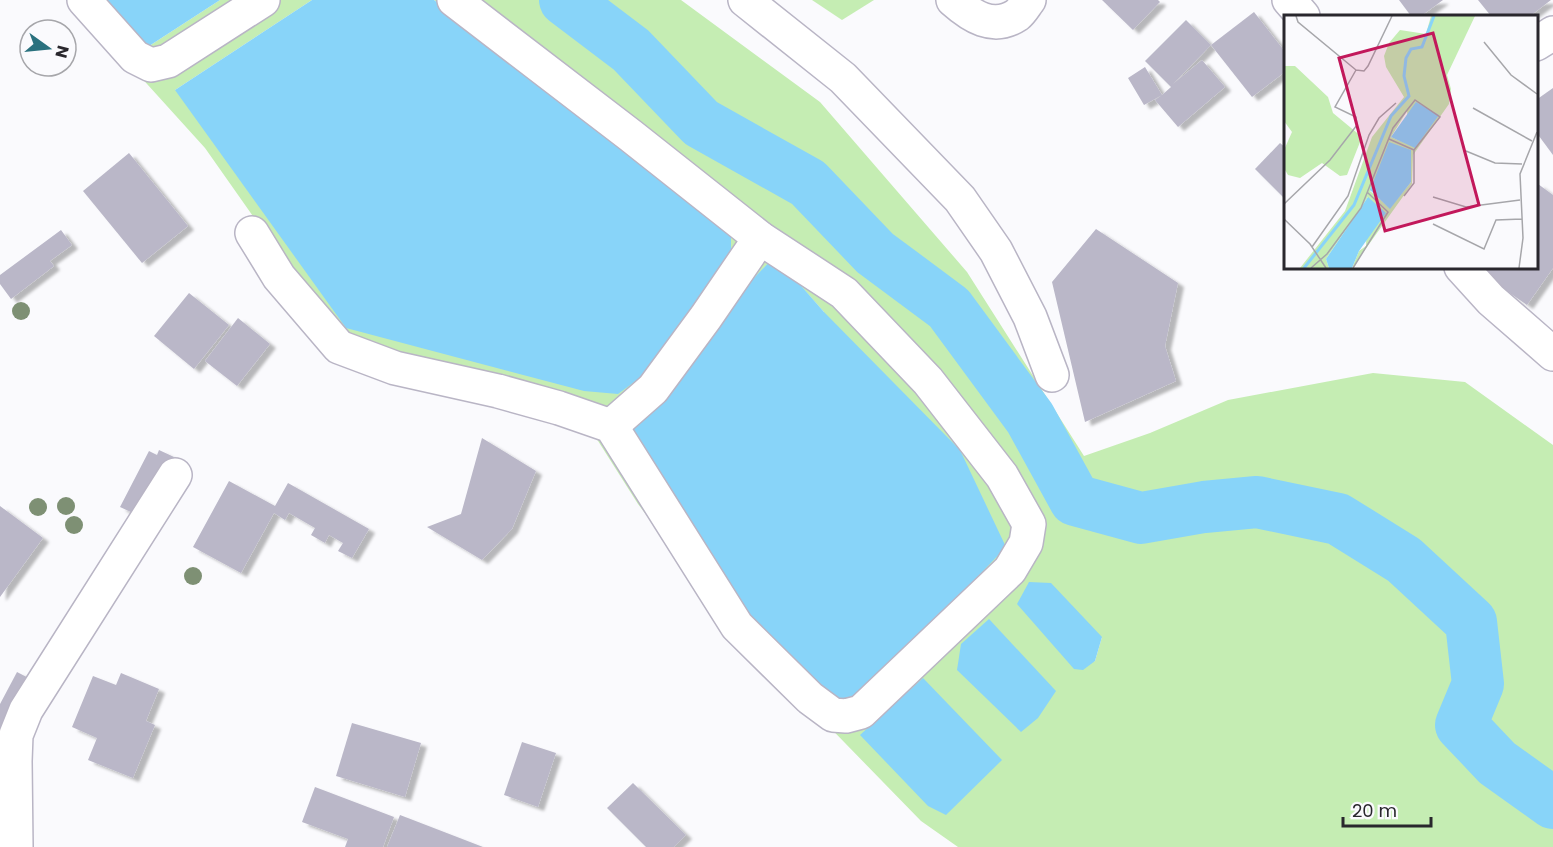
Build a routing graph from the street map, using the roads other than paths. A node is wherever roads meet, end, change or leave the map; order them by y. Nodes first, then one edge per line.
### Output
1 (84, 0) edge
2 (264, 0) edge
3 (454, 0) edge
4 (745, 0) edge
5 (953, 0) edge
6 (1029, 0) edge
7 (1289, 0) edge
8 (1302, 15) edge
9 (1553, 33) edge
10 (1538, 43) edge
11 (252, 233) dead end
12 (760, 238) junction
13 (1462, 268) edge
14 (1553, 354) edge
15 (1052, 375) dead end
16 (611, 426) junction
17 (175, 475) dead end
18 (16, 847) edge

1 - 2 street
3 - 12 street
4 - 15 street
5 - 6 street
7 - 8 street
9 - 10 street
11 - 16 street
12 - 16 street
12 - 16 street
13 - 14 street
17 - 18 street

